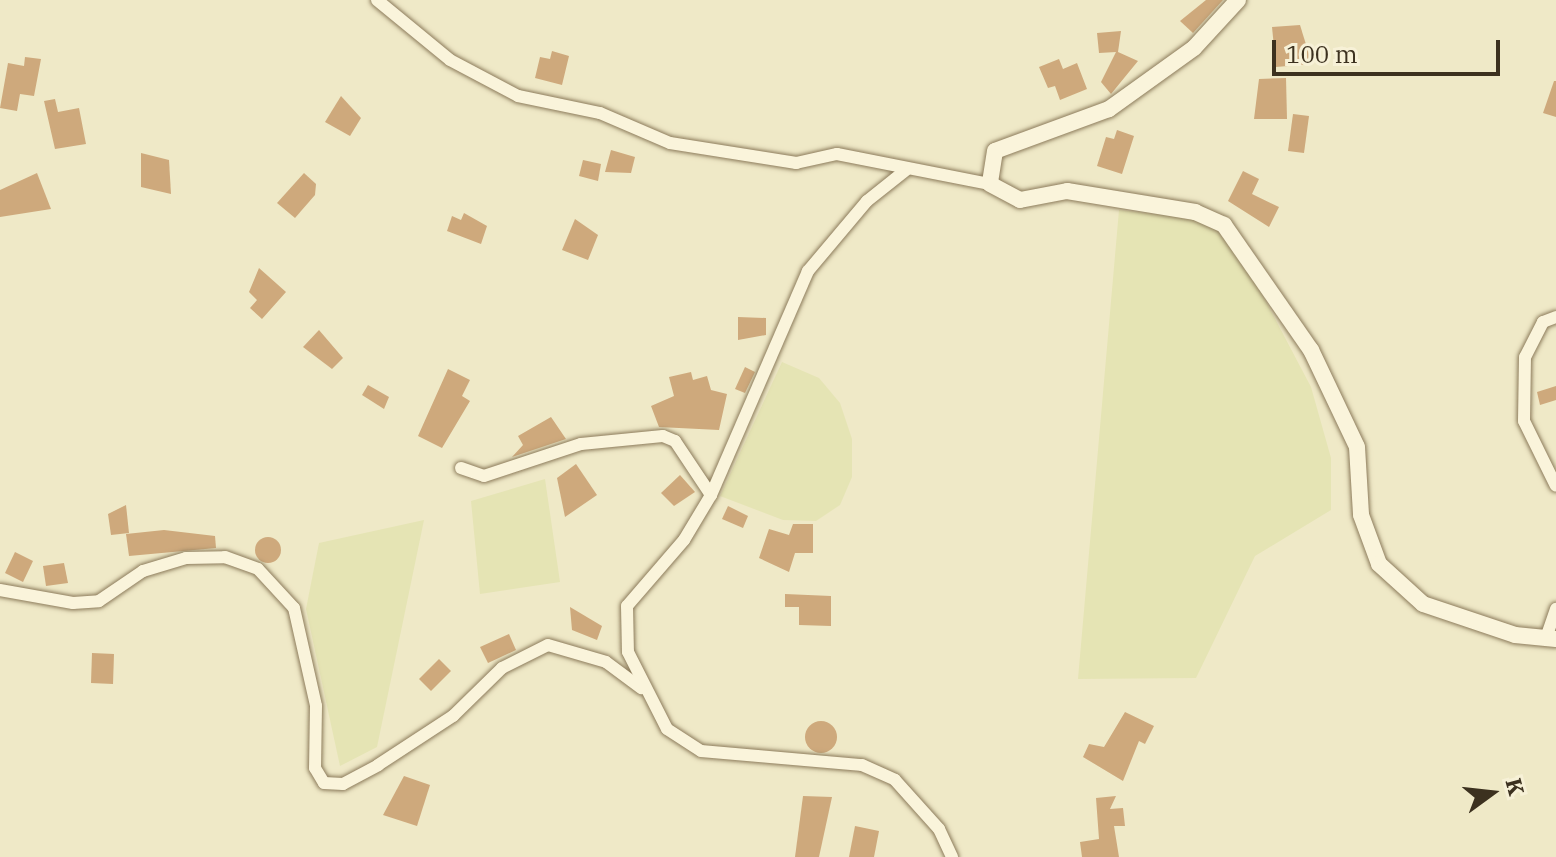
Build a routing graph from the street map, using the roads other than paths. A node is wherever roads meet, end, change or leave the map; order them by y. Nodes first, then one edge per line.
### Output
1 (377, 0) edge
2 (1238, 0) edge
3 (906, 170) junction
4 (990, 184) junction
5 (1556, 317) edge
6 (461, 468) dead end
7 (1556, 486) edge
8 (711, 495) junction
9 (0, 590) edge
10 (1556, 609) edge
11 (1551, 639) edge
12 (644, 690) junction
13 (952, 857) edge

1 - 3 street
2 - 4 street
3 - 4 street
3 - 8 street
4 - 11 street
5 - 7 street
6 - 8 street
8 - 12 street
9 - 12 street
10 - 11 street
12 - 13 street

